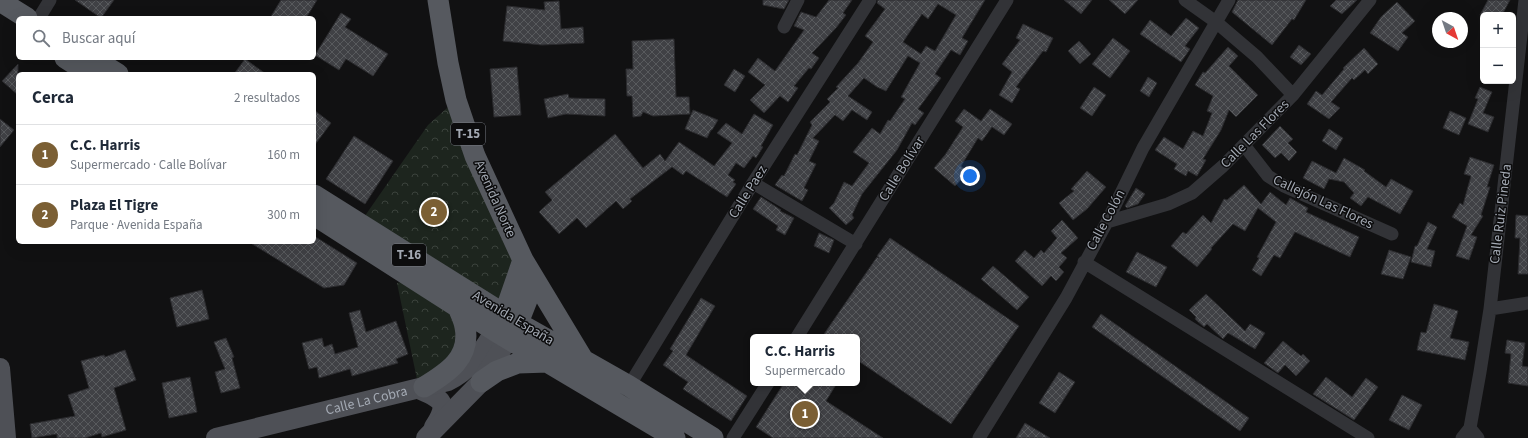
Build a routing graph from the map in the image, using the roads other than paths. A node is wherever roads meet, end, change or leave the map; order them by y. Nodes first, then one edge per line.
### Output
1 (50, 0) edge
2 (438, 0) edge
3 (798, 0) edge
4 (870, 0) edge
5 (1007, 0) edge
6 (1185, 0) edge
7 (1229, 0) edge
8 (1370, 0) edge
9 (1525, 0) edge
10 (0, 1) edge
11 (24, 16) edge
12 (40, 16) edge
13 (0, 17) edge
14 (1216, 22) junction
15 (16, 27) edge
16 (784, 27) dead end
17 (68, 60) edge
18 (95, 60) edge
19 (87, 72) edge
20 (115, 72) edge
21 (1293, 95) junction
22 (1244, 145) junction
23 (753, 183) junction
24 (316, 196) edge
25 (316, 216) edge
26 (1107, 222) junction
27 (1392, 234) dead end
28 (856, 244) junction
29 (523, 260) junction
30 (1084, 262) junction
31 (535, 280) junction
32 (1528, 303) edge
33 (458, 307) junction
34 (1490, 309) junction
35 (506, 327) junction
36 (799, 334) edge
37 (584, 360) junction
38 (548, 362) junction
39 (0, 368) edge
40 (481, 382) junction
41 (629, 386) junction
42 (766, 386) edge
43 (422, 388) junction
44 (605, 396) junction
45 (1466, 433) edge
46 (226, 437) edge
47 (428, 437) edge
48 (6, 438) edge
49 (675, 438) edge
50 (713, 438) edge
51 (733, 438) edge
52 (979, 438) edge
53 (1368, 438) edge
54 (1478, 438) edge

1 - 12 street
2 - 29 highway, Avenida Norte / T-15
3 - 16 street
4 - 23 street, Calle Paez
5 - 28 street, Calle Bolívar
6 - 14 street
7 - 14 street, Calle Colón
8 - 21 street, Calle Las Flores
9 - 34 street, Calle Ruiz Pineda
10 - 11 highway
13 - 15 highway
14 - 21 street
14 - 26 street, Calle Colón
17 - 19 highway
18 - 20 highway
21 - 22 street, Calle Las Flores
22 - 26 street, Calle Las Flores
22 - 27 street, Callejón Las Flores
23 - 28 street
23 - 41 street, Calle Paez
24 - 35 highway, Avenida España / T-16
25 - 33 highway, Avenida España / T-16
26 - 30 street, Calle Colón
28 - 36 street, Calle Bolívar
29 - 31 highway, Avenida Norte / T-15
29 - 35 highway
30 - 52 street, Calle Colón
30 - 53 street
31 - 35 highway
31 - 37 highway, Avenida Norte / T-15
32 - 34 street
33 - 35 highway, Avenida España / T-16
33 - 43 highway
34 - 45 street, Calle Ruiz Pineda
35 - 37 highway, Avenida España / T-16
35 - 38 highway, Avenida España / T-16
35 - 40 main road
35 - 43 main road, Calle La Cobra
37 - 41 highway, Avenida España / T-16
37 - 44 highway, T-16
38 - 40 highway
38 - 44 highway, Avenida España / T-16
39 - 48 main road
40 - 47 main road
41 - 50 highway, Avenida España / T-16
42 - 51 street
43 - 46 main road, Calle La Cobra
43 - 47 main road
44 - 49 highway, Avenida España / T-16
45 - 54 street

